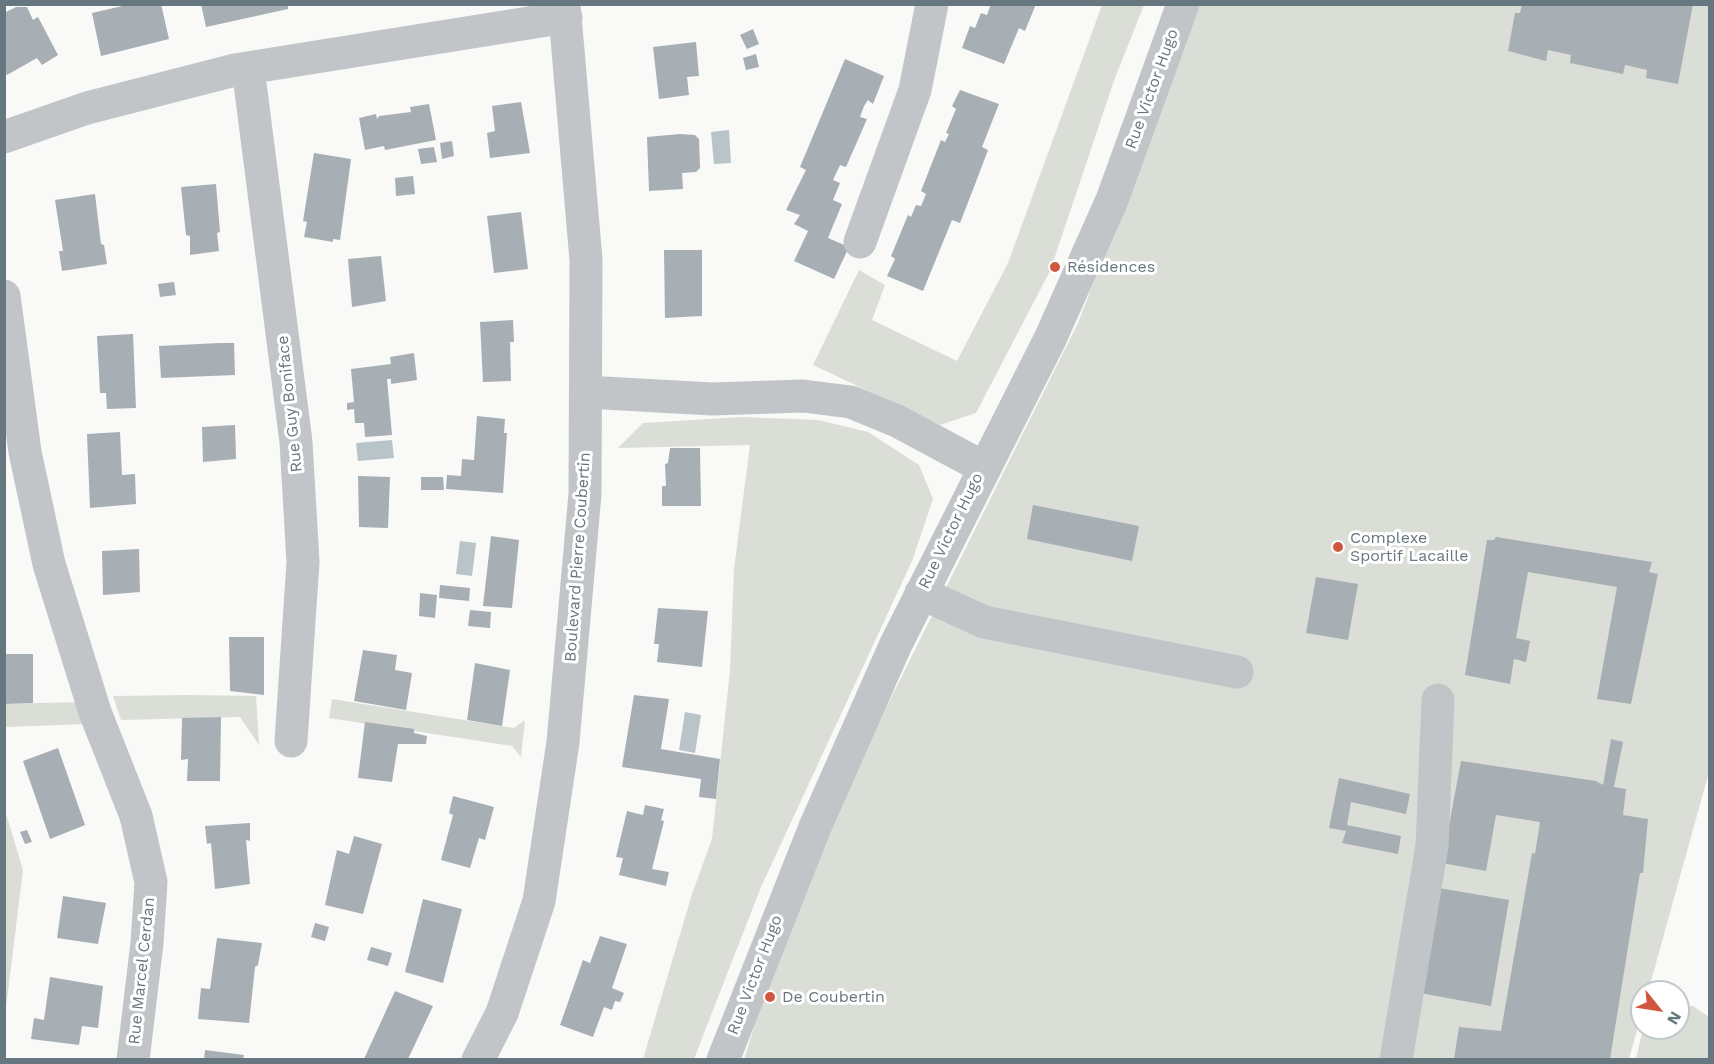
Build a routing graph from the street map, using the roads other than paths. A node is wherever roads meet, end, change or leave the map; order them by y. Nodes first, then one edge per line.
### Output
1 (932, 4) edge
2 (1183, 4) edge
3 (565, 11) edge
4 (248, 68) junction
5 (4, 137) edge
6 (860, 242) dead end
7 (4, 296) edge
8 (586, 392) junction
9 (983, 467) junction
10 (921, 593) junction
11 (1237, 672) dead end
12 (1438, 700) dead end
13 (291, 741) dead end
14 (133, 1059) edge
15 (478, 1059) edge
16 (723, 1059) edge
17 (1396, 1059) edge

1 - 6 street
2 - 9 street, Rue Victor Hugo
3 - 4 street
3 - 8 street, Boulevard Pierre Coubertin
4 - 5 street
4 - 13 street, Rue Guy Boniface
7 - 14 street, Rue Marcel Cerdan
8 - 9 street
8 - 15 street, Boulevard Pierre Coubertin
9 - 10 street, Rue Victor Hugo
10 - 11 street
10 - 16 street, Rue Victor Hugo
12 - 17 street

